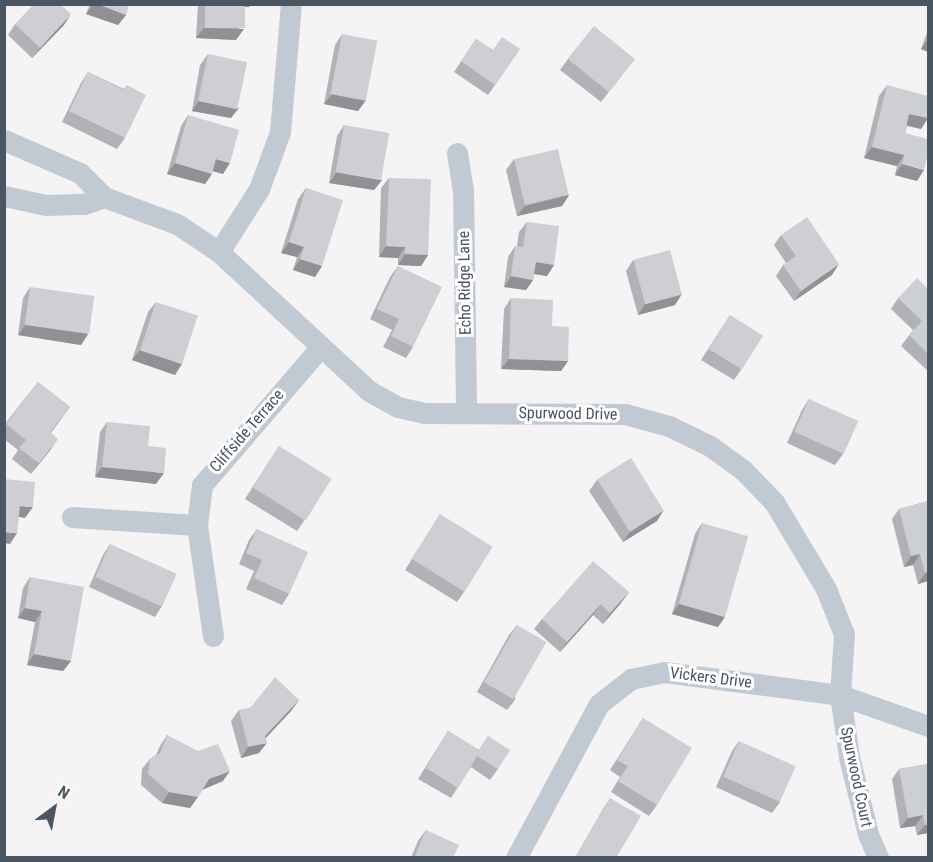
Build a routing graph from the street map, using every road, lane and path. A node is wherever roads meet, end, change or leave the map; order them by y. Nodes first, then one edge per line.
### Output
1 (291, 4) edge
2 (4, 141) edge
3 (457, 153) dead end
4 (4, 196) edge
5 (104, 197) junction
6 (219, 252) junction
7 (320, 348) junction
8 (466, 413) junction
9 (72, 517) dead end
10 (196, 525) junction
11 (213, 636) dead end
12 (840, 695) junction
13 (928, 726) edge
14 (516, 858) edge
15 (878, 858) edge

1 - 6 street
2 - 5 street, Spurwood Drive
3 - 8 street, Echo Ridge Lane
4 - 5 street
5 - 6 street, Spurwood Drive
6 - 7 street, Spurwood Drive
7 - 8 street, Spurwood Drive
7 - 10 street, Cliffside Terrace
8 - 12 street, Spurwood Drive
9 - 10 street
10 - 11 street, Cliffside Terrace
12 - 13 street, Vickers Drive
12 - 14 street, Vickers Drive
12 - 15 street, Spurwood Court

